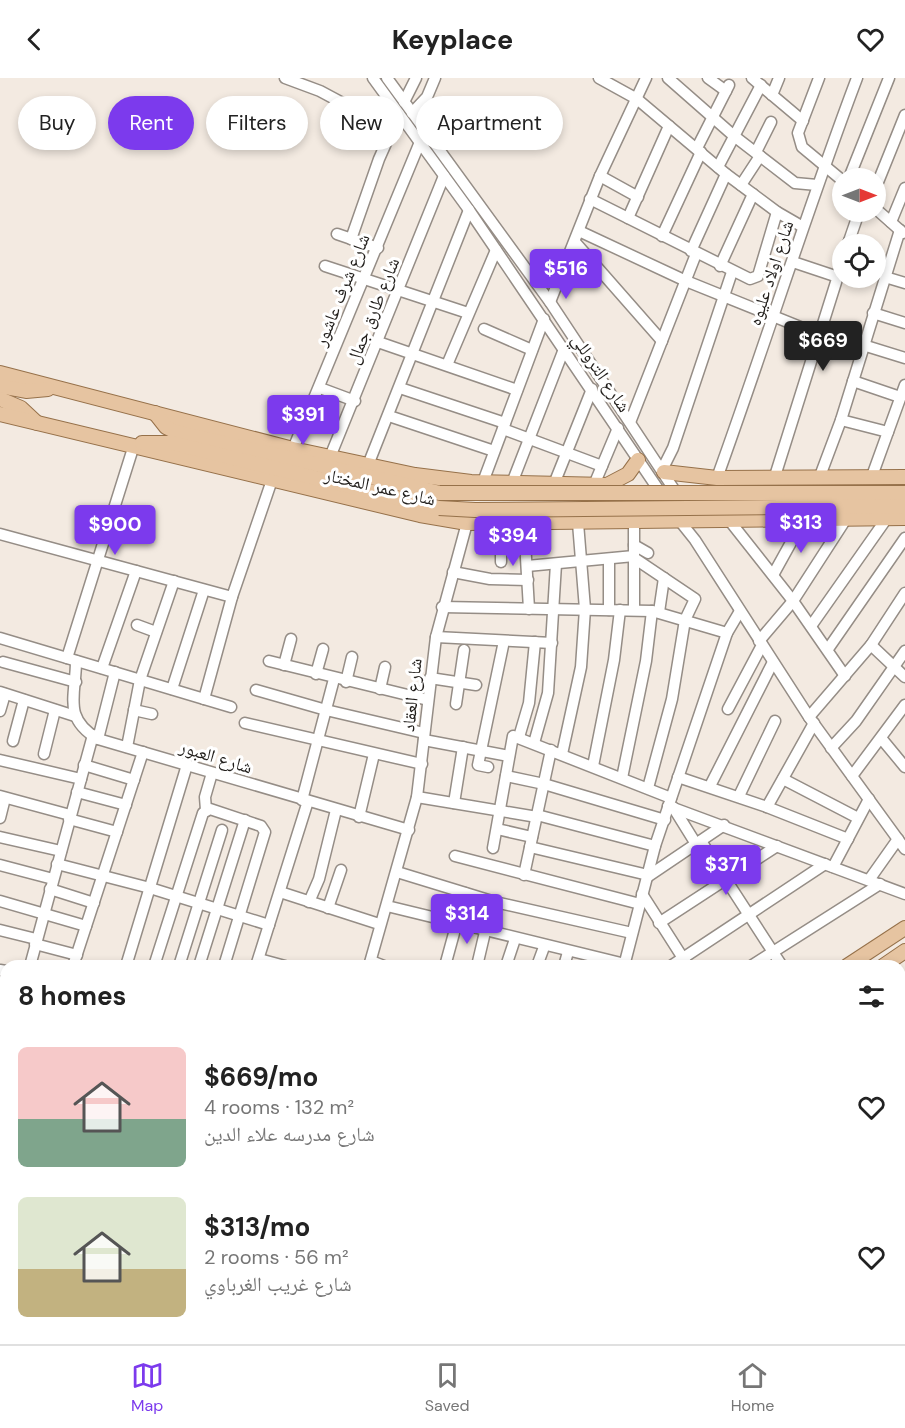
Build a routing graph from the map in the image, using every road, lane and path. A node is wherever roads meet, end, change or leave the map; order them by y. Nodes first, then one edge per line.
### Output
1 (289, 78) edge
2 (373, 78) edge
3 (416, 78) edge
4 (435, 78) edge
5 (646, 78) edge
6 (668, 78) edge
7 (708, 78) edge
8 (779, 78) edge
9 (819, 78) edge
10 (857, 78) edge
11 (889, 78) edge
12 (389, 79) edge
13 (603, 79) edge
14 (756, 82) edge
15 (772, 95) junction
16 (329, 96) edge
17 (386, 96) edge
18 (400, 96) edge
19 (637, 99) junction
20 (404, 102) joint
21 (412, 113) junction
22 (905, 115) edge
23 (713, 117) junction
24 (404, 121) edge
25 (803, 121) junction
26 (771, 122) dead end
27 (669, 126) junction
28 (734, 136) junction
29 (416, 137) edge
30 (383, 150) edge
31 (417, 150) edge
32 (426, 150) edge
33 (699, 150) junction
34 (758, 154) junction
35 (824, 165) junction
36 (853, 168) edge
37 (884, 168) edge
38 (722, 170) junction
39 (832, 172) edge
40 (444, 176) junction
41 (600, 176) junction
42 (741, 185) junction
43 (817, 185) junction
44 (905, 188) edge
45 (753, 194) junction
46 (638, 197) junction
47 (590, 199) junction
48 (469, 210) junction
49 (777, 212) junction
50 (488, 216) junction
51 (886, 218) edge
52 (628, 219) junction
53 (478, 223) junction
54 (803, 227) junction
55 (898, 229) edge
56 (337, 234) dead end
57 (662, 236) junction
58 (577, 237) junction
59 (351, 239) junction
60 (378, 248) junction
61 (496, 249) junction
62 (694, 252) junction
63 (793, 261) junction
64 (325, 266) dead end
65 (720, 266) junction
66 (732, 272) junction
67 (886, 273) edge
68 (832, 275) edge
69 (886, 277) edge
70 (365, 279) junction
71 (686, 281) junction
72 (905, 284) edge
73 (834, 288) edge
74 (881, 288) edge
75 (399, 291) junction
76 (724, 297) junction
77 (433, 302) junction
78 (550, 302) junction
79 (468, 314) junction
80 (873, 314) junction
81 (774, 317) junction
82 (544, 320) junction
83 (905, 323) edge
84 (484, 329) dead end
85 (820, 335) junction
86 (662, 341) junction
87 (378, 342) junction
88 (863, 345) junction
89 (564, 349) junction
90 (532, 350) junction
91 (413, 353) junction
92 (905, 358) edge
93 (447, 364) junction
94 (0, 373) edge
95 (853, 381) junction
96 (905, 385) edge
97 (0, 386) edge
98 (56, 388) junction
99 (320, 388) junction
100 (400, 388) junction
101 (592, 389) junction
102 (518, 390) junction
103 (900, 398) junction
104 (0, 399) edge
105 (355, 401) junction
106 (155, 413) junction
107 (0, 414) edge
108 (388, 416) junction
109 (631, 420) junction
110 (841, 420) junction
111 (37, 423) junction
112 (504, 426) junction
113 (618, 428) junction
114 (888, 432) junction
115 (531, 439) junction
116 (134, 445) junction
117 (293, 449) junction
118 (495, 451) junction
119 (566, 453) junction
120 (330, 457) junction
121 (638, 460) junction
122 (368, 465) junction
123 (602, 466) junction
124 (663, 471) junction
125 (776, 476) junction
126 (820, 476) junction
127 (872, 476) junction
128 (723, 477) junction
129 (905, 477) edge
130 (272, 480) junction
131 (477, 482) junction
132 (512, 483) junction
133 (613, 483) junction
134 (554, 484) junction
135 (594, 485) junction
136 (905, 493) edge
137 (778, 500) junction
138 (905, 506) edge
139 (887, 518) junction
140 (905, 518) edge
141 (804, 519) junction
142 (846, 519) junction
143 (679, 520) junction
144 (694, 520) junction
145 (729, 520) junction
146 (615, 522) junction
147 (634, 522) junction
148 (467, 523) junction
149 (578, 523) junction
150 (501, 524) junction
151 (524, 524) junction
152 (0, 534) edge
153 (905, 538) edge
154 (695, 540) junction
155 (634, 553) junction
156 (648, 553) dead end
157 (609, 558) junction
158 (98, 560) junction
159 (581, 561) junction
160 (501, 562) dead end
161 (556, 564) junction
162 (527, 566) junction
163 (136, 571) junction
164 (453, 572) junction
165 (773, 575) junction
166 (664, 578) junction
167 (528, 580) junction
168 (174, 581) junction
169 (204, 590) junction
170 (905, 593) edge
171 (232, 597) junction
172 (793, 601) junction
173 (442, 607) junction
174 (530, 609) junction
175 (553, 609) junction
176 (585, 609) junction
177 (614, 610) junction
178 (634, 610) junction
179 (740, 611) junction
180 (656, 612) junction
181 (685, 620) junction
182 (137, 625) dead end
183 (811, 626) junction
184 (156, 632) junction
185 (727, 633) junction
186 (436, 637) junction
187 (0, 638) edge
188 (291, 639) dead end
189 (504, 641) junction
190 (535, 642) junction
191 (761, 643) junction
192 (552, 644) junction
193 (871, 645) junction
194 (323, 649) dead end
195 (828, 649) junction
196 (464, 650) dead end
197 (905, 651) edge
198 (352, 657) dead end
199 (72, 659) junction
200 (269, 661) dead end
201 (3, 662) dead end
202 (773, 662) junction
203 (284, 665) junction
204 (895, 667) junction
205 (102, 668) junction
206 (385, 668) dead end
207 (114, 672) junction
208 (316, 674) junction
209 (845, 676) junction
210 (905, 677) edge
211 (430, 678) junction
212 (334, 679) junction
213 (140, 680) junction
214 (346, 681) junction
215 (76, 682) junction
216 (459, 682) junction
217 (476, 685) dead end
218 (172, 689) junction
219 (380, 689) junction
220 (256, 690) dead end
221 (3, 693) edge
222 (204, 699) junction
223 (24, 700) junction
224 (428, 700) junction
225 (456, 704) dead end
226 (231, 707) dead end
227 (55, 710) junction
228 (134, 710) junction
229 (326, 710) junction
230 (728, 710) dead end
231 (0, 711) edge
232 (152, 714) dead end
233 (903, 714) edge
234 (75, 716) junction
235 (812, 720) junction
236 (776, 721) dead end
237 (245, 723) dead end
238 (95, 737) junction
239 (424, 737) junction
240 (516, 737) junction
241 (881, 738) junction
242 (13, 741) dead end
243 (318, 741) junction
244 (534, 743) junction
245 (128, 747) junction
246 (463, 747) junction
247 (831, 748) junction
248 (481, 750) junction
249 (142, 752) junction
250 (557, 752) junction
251 (44, 754) dead end
252 (374, 754) junction
253 (509, 756) junction
254 (0, 760) edge
255 (422, 764) junction
256 (84, 765) junction
257 (187, 765) junction
258 (593, 766) junction
259 (488, 767) dead end
260 (905, 767) edge
261 (212, 773) junction
262 (506, 776) junction
263 (852, 776) junction
264 (678, 777) junction
265 (81, 778) junction
266 (622, 778) junction
267 (783, 779) junction
268 (134, 780) junction
269 (544, 784) junction
270 (710, 786) junction
271 (648, 788) junction
272 (77, 792) junction
273 (739, 796) junction
274 (3, 797) edge
275 (417, 797) junction
276 (869, 799) junction
277 (305, 801) junction
278 (454, 803) junction
279 (671, 803) junction
280 (126, 805) junction
281 (767, 807) junction
282 (206, 810) junction
283 (336, 810) junction
284 (500, 811) junction
285 (537, 816) junction
286 (0, 817) edge
287 (70, 817) junction
288 (359, 817) junction
289 (858, 818) junction
290 (245, 820) junction
291 (664, 820) junction
292 (724, 825) junction
293 (497, 829) junction
294 (222, 830) dead end
295 (409, 830) junction
296 (117, 832) junction
297 (0, 837) edge
298 (848, 839) junction
299 (898, 839) junction
300 (531, 842) junction
301 (699, 842) junction
302 (656, 846) junction
303 (777, 846) junction
304 (493, 848) dead end
305 (905, 849) edge
306 (61, 851) junction
307 (455, 856) dead end
308 (57, 864) junction
309 (0, 865) edge
310 (829, 865) junction
311 (341, 870) dead end
312 (397, 872) junction
313 (524, 875) junction
314 (103, 876) junction
315 (647, 876) junction
316 (726, 879) junction
317 (874, 882) junction
318 (51, 884) junction
319 (150, 888) junction
320 (280, 892) junction
321 (465, 893) junction
322 (905, 894) edge
323 (176, 896) junction
324 (641, 899) junction
325 (0, 901) edge
326 (309, 902) junction
327 (94, 903) junction
328 (199, 903) junction
329 (387, 906) junction
330 (217, 908) junction
331 (328, 908) junction
332 (44, 912) junction
333 (240, 915) junction
334 (748, 915) junction
335 (659, 922) junction
336 (376, 923) junction
337 (457, 924) junction
338 (269, 925) junction
339 (86, 926) junction
340 (905, 928) edge
341 (0, 930) edge
342 (485, 932) junction
343 (633, 933) junction
344 (515, 939) junction
345 (36, 941) junction
346 (544, 946) junction
347 (905, 951) edge
348 (568, 952) junction
349 (772, 952) junction
350 (31, 960) edge
351 (73, 960) edge
352 (75, 960) edge
353 (128, 960) edge
354 (156, 960) edge
355 (181, 960) edge
356 (200, 960) edge
357 (226, 960) edge
358 (259, 960) edge
359 (369, 960) edge
360 (369, 960) edge
361 (447, 960) edge
362 (478, 960) edge
363 (508, 960) edge
364 (539, 960) edge
365 (566, 960) edge
366 (589, 960) edge
367 (626, 960) edge
368 (684, 960) edge
369 (688, 960) edge
370 (760, 960) edge
371 (778, 960) edge
372 (856, 960) edge
373 (892, 960) edge

1 - 16 street
2 - 17 street, شارع التروللي
3 - 20 street
4 - 21 street
5 - 19 street
6 - 23 street
7 - 23 street
8 - 15 street
9 - 25 street
10 - 35 street, شارع اولاد عليوه
11 - 36 street
12 - 18 street, شارع التروللي
13 - 19 street
14 - 15 street
14 - 28 street
15 - 25 street
19 - 27 street
19 - 41 street
20 - 21 street, شارع التروللي
21 - 50 street, شارع التروللي
22 - 37 street
23 - 28 street
23 - 33 street
24 - 29 street, شارع التروللي
25 - 35 street
26 - 34 street
27 - 33 street
27 - 46 street
28 - 34 street
28 - 38 street
30 - 59 street
31 - 60 street, شارع شرف عاشور
32 - 40 street, شارع التروللي
33 - 38 street
33 - 57 street
34 - 42 street
34 - 43 street
35 - 39 street
35 - 43 street, شارع اولاد عليوه
38 - 42 street
38 - 62 street
40 - 48 street, شارع التروللي
40 - 75 street, شارع طارق جمال
41 - 46 street
41 - 47 street
42 - 45 street
43 - 54 street, شارع اولاد عليوه
44 - 55 street
45 - 49 street
45 - 65 street
46 - 52 street
47 - 52 street
47 - 58 street
48 - 53 street, شارع التروللي
48 - 77 street
49 - 54 street
49 - 66 street
50 - 53 street
50 - 78 street, شارع التروللي
51 - 55 street
52 - 57 street
53 - 61 street, شارع التروللي
54 - 63 street, شارع اولاد عليوه
55 - 67 street
56 - 59 street
57 - 62 street
58 - 71 street
58 - 78 street
58 - 86 street
59 - 60 street
60 - 70 street, شارع شرف عاشور
61 - 79 street
61 - 82 street, شارع التروللي
62 - 65 street
62 - 71 street
63 - 68 street
63 - 81 street, شارع اولاد عليوه
64 - 70 street
65 - 66 street
66 - 76 street
69 - 72 street
70 - 75 street
70 - 99 street, شارع شرف عاشور
71 - 76 street
71 - 86 street
73 - 85 street
74 - 80 street
75 - 77 street
75 - 87 street, شارع طارق جمال
76 - 81 street
76 - 124 street
77 - 79 street
77 - 91 street
78 - 109 street, شارع التروللي
79 - 93 street
80 - 83 street
80 - 88 street
81 - 85 street
81 - 128 street, شارع اولاد عليوه
82 - 89 street, شارع التروللي
82 - 90 street
84 - 90 street
85 - 125 street
86 - 109 street
87 - 91 street
87 - 105 street, شارع طارق جمال
88 - 92 street
88 - 95 street
89 - 101 street, شارع التروللي
89 - 115 street
90 - 102 street
91 - 93 street
91 - 100 street
93 - 102 street
94 - 98 main road, شارع عمر المختار
95 - 103 street
95 - 110 street
96 - 103 street
97 - 98 main road
98 - 106 main road, شارع عمر المختار
99 - 105 street
99 - 117 street, شارع شرف عاشور
100 - 108 street
100 - 112 street
101 - 113 street, شارع التروللي
101 - 119 street
102 - 112 street
103 - 114 street
104 - 111 main road
105 - 120 street, شارع طارق جمال
106 - 117 main road, شارع عمر المختار
106 - 137 main road, bridge
107 - 111 main road, شارع عمر المختار
108 - 118 street
108 - 122 street
109 - 124 street, شارع التروللي
110 - 114 street
110 - 126 street
111 - 116 main road, شارع عمر المختار
112 - 115 street
112 - 118 street
113 - 121 street, شارع التروللي
113 - 123 street
114 - 127 street
115 - 119 street
115 - 132 street
116 - 130 main road, شارع عمر المختار
116 - 137 main road, bridge
116 - 158 street
117 - 120 main road, شارع عمر المختار
118 - 131 street
119 - 123 street
119 - 134 street
120 - 122 main road, شارع عمر المختار
121 - 133 main road
121 - 143 street, شارع التروللي
122 - 131 main road, شارع عمر المختار
123 - 135 street
124 - 128 main road
124 - 144 street, شارع التروللي
125 - 126 main road
125 - 128 main road
126 - 127 main road
127 - 129 main road
128 - 145 main road
130 - 148 main road, شارع عمر المختار
130 - 171 street
131 - 132 main road, شارع عمر المختار
131 - 148 main road
132 - 134 main road, شارع عمر المختار
133 - 135 main road, شارع عمر المختار
133 - 146 main road
134 - 135 main road, شارع عمر المختار
136 - 137 main road
137 - 138 main road
139 - 140 main road, شارع عمر المختار
139 - 142 main road, شارع عمر المختار
139 - 183 street
141 - 142 main road, شارع عمر المختار
141 - 145 main road, شارع عمر المختار
141 - 165 street
142 - 172 street
143 - 144 main road, شارع عمر المختار
143 - 147 main road, شارع عمر المختار
143 - 154 street, شارع التروللي
144 - 145 main road, شارع عمر المختار
144 - 154 street, شارع التروللي
145 - 165 street
146 - 147 main road, شارع عمر المختار
146 - 149 main road, شارع عمر المختار
147 - 155 street
148 - 150 main road, شارع عمر المختار
148 - 164 street, شارع العقاد
149 - 151 main road, شارع عمر المختار
149 - 159 street
150 - 151 main road, شارع عمر المختار
150 - 160 street
151 - 162 street
152 - 158 street
153 - 195 street
154 - 179 street, شارع التروللي
155 - 156 street
155 - 157 street
155 - 166 street
155 - 178 street
157 - 159 street
157 - 177 street
158 - 163 street
158 - 199 street
159 - 161 street
159 - 176 street
161 - 162 street
161 - 175 street
162 - 167 street
163 - 168 street
163 - 205 street
164 - 167 street
164 - 173 street, شارع العقاد
165 - 172 street
166 - 180 street
166 - 181 street
167 - 174 street
168 - 169 street
168 - 184 street
169 - 171 street
169 - 218 street
170 - 193 street
171 - 222 street
172 - 183 street
172 - 191 street
173 - 174 street
173 - 186 street, شارع العقاد
174 - 175 street
175 - 176 street
175 - 192 street
176 - 177 street
176 - 250 street
177 - 178 street
177 - 258 street
178 - 180 street
179 - 185 street
179 - 191 street, شارع التروللي
180 - 181 street
180 - 266 street
181 - 185 street
181 - 271 street
182 - 184 street
183 - 195 street
184 - 213 street
185 - 264 street
186 - 189 street
186 - 211 street, شارع العقاد
187 - 199 street
188 - 203 street
189 - 190 street
189 - 248 street
190 - 192 street
190 - 240 street
191 - 202 street, شارع التروللي
191 - 230 street
192 - 244 street
193 - 204 street
193 - 209 street
194 - 208 street
195 - 209 street
196 - 216 street
197 - 204 street
198 - 214 street
199 - 205 street
199 - 215 street
200 - 203 street
201 - 215 street
202 - 235 street, شارع التروللي
202 - 270 street
203 - 208 street
204 - 210 street
204 - 247 street
205 - 207 street
206 - 219 street
207 - 213 street
207 - 238 street
208 - 212 street
209 - 235 street
211 - 216 street
211 - 224 street, شارع العقاد
212 - 214 street
212 - 229 street
213 - 218 street
213 - 228 street
214 - 219 street
215 - 234 street
216 - 217 street
216 - 225 street
218 - 222 street
219 - 224 street
220 - 229 street
221 - 223 street
221 - 231 street
222 - 226 street
223 - 227 street
223 - 242 street
224 - 239 street, شارع العقاد
227 - 234 street
227 - 251 street
228 - 232 street
228 - 245 street
229 - 239 street
229 - 243 street
233 - 241 street
234 - 238 street
235 - 247 street, شارع التروللي
235 - 267 street
236 - 273 street
237 - 243 street
238 - 245 street, شارع العبور
238 - 256 street
239 - 246 street
239 - 255 street, شارع العقاد
240 - 244 street
240 - 253 street
241 - 260 street
241 - 263 street
243 - 252 street
243 - 277 street
244 - 250 street
245 - 249 street, شارع العبور
246 - 248 street
246 - 278 street
247 - 263 street, شارع التروللي
248 - 253 street
248 - 259 street
249 - 257 street, شارع العبور
249 - 268 street
250 - 258 street
250 - 269 street
252 - 255 street
252 - 288 street
253 - 262 street
254 - 265 street
255 - 275 street, شارع العقاد
256 - 265 street
256 - 268 street
257 - 261 street, شارع العبور
257 - 319 street
258 - 266 street
261 - 277 street, شارع العبور
261 - 282 street
262 - 269 street
262 - 284 street
263 - 276 street, شارع التروللي
264 - 270 street
264 - 279 street
265 - 272 street
266 - 271 street
267 - 281 street
267 - 289 street
268 - 280 street
269 - 285 street
269 - 291 street
270 - 273 street
271 - 279 street
272 - 280 street
272 - 287 street
273 - 281 street
274 - 286 street
274 - 287 street
275 - 278 street
275 - 295 street, شارع العقاد
276 - 289 street
276 - 299 street, شارع التروللي
277 - 283 street, شارع العبور
277 - 320 street
278 - 284 street
279 - 291 street
279 - 292 street
279 - 301 street
280 - 296 street
281 - 298 street
282 - 290 street
282 - 323 street
283 - 288 street, شارع العبور
283 - 326 street
284 - 285 street
284 - 293 street
285 - 300 street
285 - 302 street
287 - 296 street
287 - 306 street
288 - 295 street, شارع العبور
289 - 298 street
290 - 330 street
290 - 333 street
291 - 302 street
292 - 301 street
292 - 303 street
293 - 300 street
293 - 304 street
294 - 328 street
295 - 312 street, شارع العقاد
296 - 314 street
297 - 306 street
298 - 310 street
299 - 305 street, شارع التروللي
299 - 317 street
300 - 313 street
300 - 315 street
301 - 315 street
301 - 316 street
302 - 315 street
303 - 310 street
303 - 316 street
306 - 308 street
307 - 313 street
308 - 314 street
308 - 318 street
309 - 318 street
310 - 317 street
310 - 334 street
311 - 331 street
312 - 321 street
312 - 329 street, شارع العقاد
312 - 336 street, شارع العقاد
313 - 324 street
314 - 319 street
314 - 327 street
315 - 324 street
316 - 334 street
316 - 335 street
317 - 322 street
317 - 349 street
318 - 327 street
318 - 332 street
319 - 323 street
319 - 353 street
320 - 326 street
320 - 338 street
321 - 337 street
321 - 343 street
323 - 328 street
323 - 354 street
324 - 335 street
324 - 343 street
325 - 332 street
326 - 331 street
327 - 339 street
328 - 330 street
328 - 355 street
329 - 337 street
329 - 359 street, شارع العقاد
330 - 333 street
330 - 356 street
331 - 336 street
332 - 339 street
332 - 345 street
333 - 338 street
333 - 357 street
334 - 349 street
334 - 369 street
335 - 368 street
336 - 360 street, شارع العقاد
337 - 342 street
337 - 361 street
338 - 358 street
339 - 352 street
340 - 372 main road
341 - 345 street
342 - 344 street
342 - 362 street
343 - 367 street
344 - 346 street
344 - 363 street
345 - 350 street
345 - 351 street
346 - 348 street
346 - 364 street
347 - 373 main road
348 - 365 street
348 - 366 street
349 - 370 street
349 - 371 street

